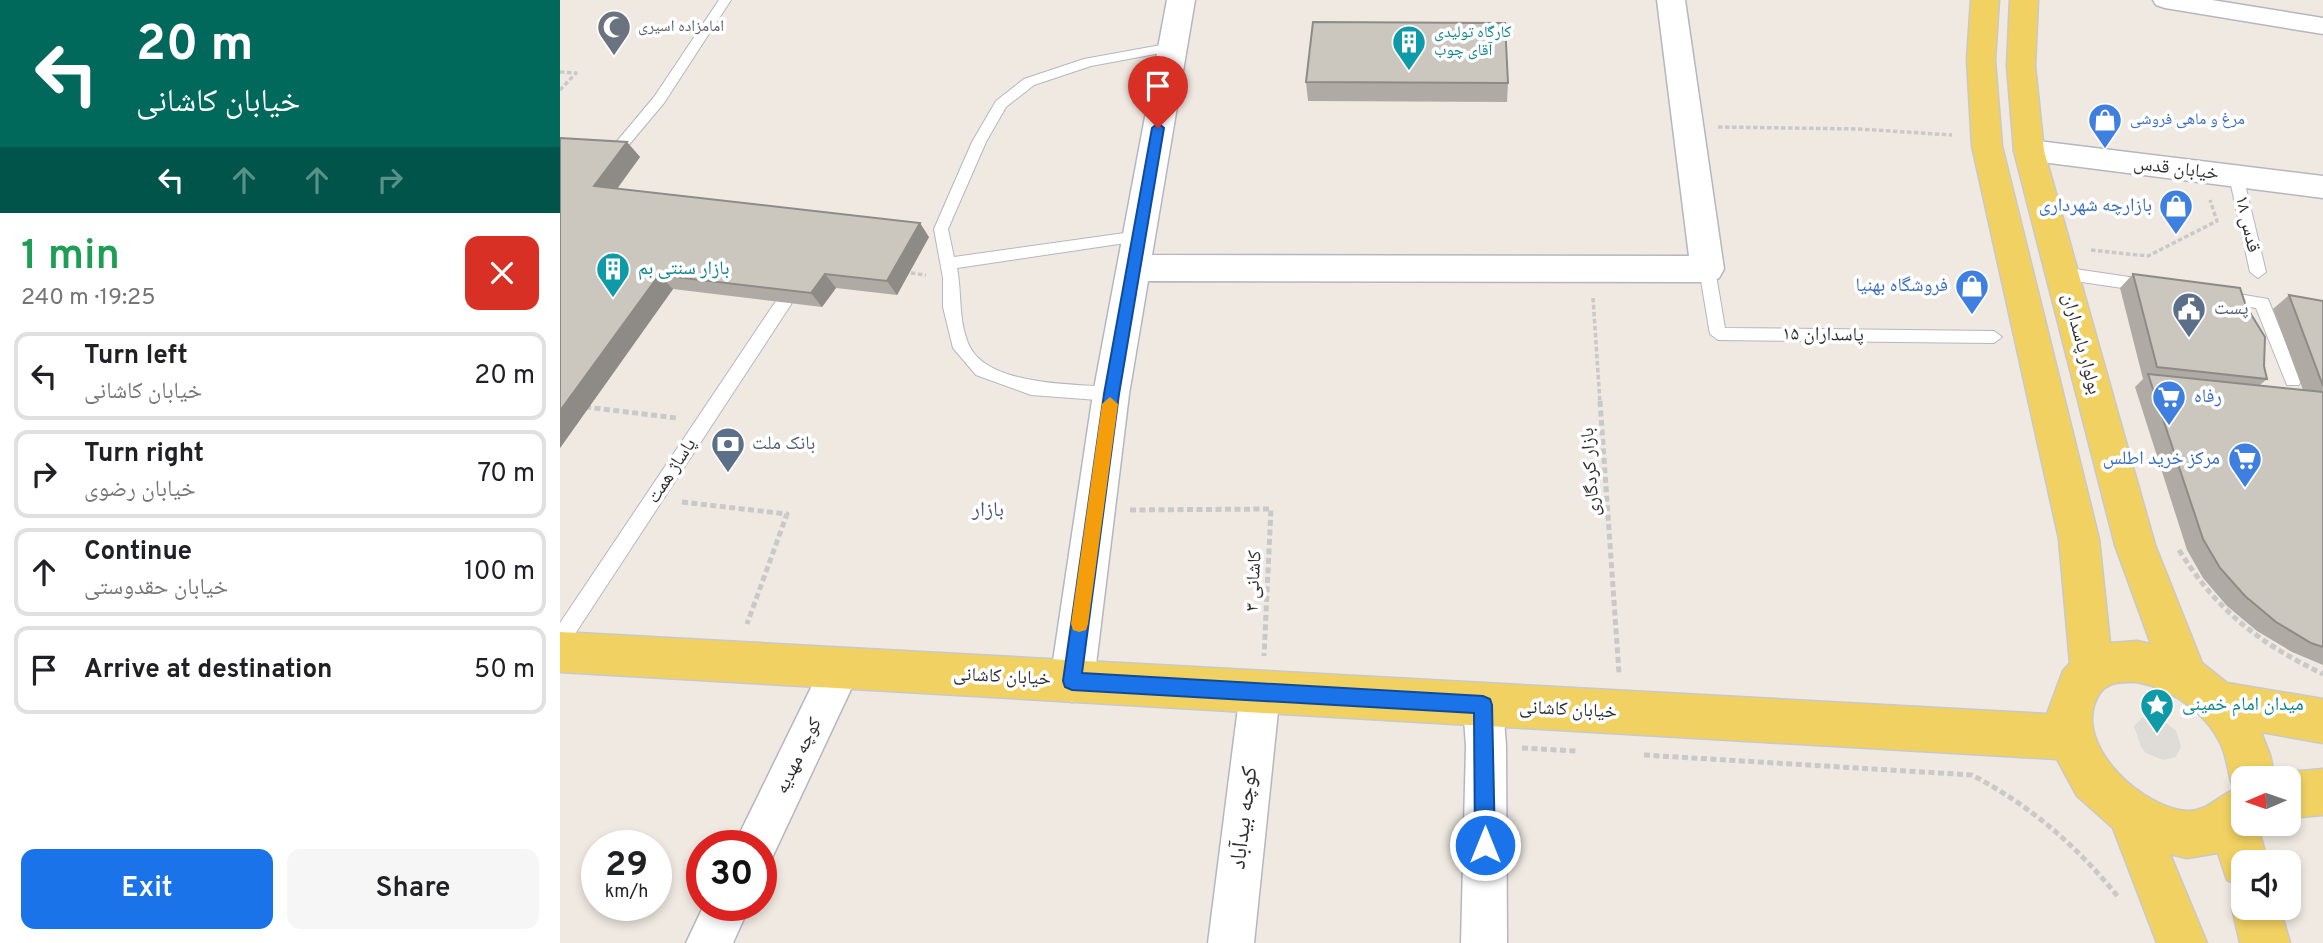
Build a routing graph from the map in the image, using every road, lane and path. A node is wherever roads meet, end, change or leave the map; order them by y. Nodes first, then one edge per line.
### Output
1 (725, 0) edge
2 (1181, 0) edge
3 (1671, 0) edge
4 (1985, 0) edge
5 (2024, 0) edge
6 (2165, 0) edge
7 (2323, 26) edge
8 (1172, 47) junction
9 (560, 72) edge
10 (560, 90) edge
11 (1689, 126) junction
12 (1969, 141) junction
13 (2029, 151) junction
14 (612, 156) edge
15 (2203, 172) junction
16 (2236, 176) junction
17 (2323, 187) edge
18 (2091, 250) dead end
19 (1136, 252) junction
20 (948, 264) junction
21 (1591, 269) junction
22 (1707, 269) junction
23 (896, 271) edge
24 (909, 272) dead end
25 (2259, 272) dead end
26 (2062, 274) junction
27 (2167, 289) edge
28 (2208, 295) edge
29 (784, 302) edge
30 (1994, 337) dead end
31 (2293, 380) dead end
32 (1111, 394) junction
33 (579, 406) edge
34 (705, 421) junction
35 (654, 499) junction
36 (1095, 511) junction
37 (2079, 539) junction
38 (2135, 545) junction
39 (2179, 550) dead end
40 (747, 625) dead end
41 (560, 640) edge
42 (560, 652) edge
43 (841, 668) junction
44 (2092, 671) junction
45 (1262, 673) junction
46 (1619, 674) dead end
47 (2323, 674) edge
48 (1072, 681) junction
49 (2201, 691) junction
50 (1483, 705) junction
51 (2323, 720) edge
52 (2072, 738) junction
53 (2250, 766) edge
54 (1972, 775) dead end
55 (2323, 792) edge
56 (2301, 794) edge
57 (2131, 814) junction
58 (763, 830) edge
59 (2231, 832) edge
60 (2122, 902) dead end
61 (2259, 920) edge
62 (720, 921) edge
63 (709, 943) edge
64 (1231, 943) edge
65 (1484, 943) edge
66 (2182, 943) edge
67 (2265, 943) edge

1 - 14 lane
2 - 8 street
3 - 11 street
4 - 12 main road
5 - 13 main road, بولوار پاسداران
6 - 7 street
8 - 19 street
8 - 20 lane
9 - 10 path
11 - 12 path
11 - 22 street
12 - 13 main road
12 - 37 main road
13 - 15 street, خیابان قدس
13 - 26 main road, بولوار پاسداران
15 - 16 street, خیابان قدس
15 - 18 path
16 - 17 street, خیابان قدس
16 - 25 lane, قدس ۱۸
19 - 20 lane
19 - 21 street
19 - 32 street
20 - 32 lane
21 - 22 street
21 - 46 path, بازار کردگاری
22 - 30 lane, پاسداران ۱۵
23 - 24 path
26 - 27 lane
26 - 38 main road, بولوار پاسداران
28 - 31 lane
29 - 34 lane, پاساژ همت
32 - 36 street
33 - 34 path
34 - 35 lane, پاساژ همت
35 - 40 path
35 - 41 lane, پاساژ همت
36 - 45 path, کاشانی ۳
36 - 48 street
37 - 38 main road
37 - 44 main road
38 - 49 main road, بولوار پاسداران
39 - 47 path
42 - 43 main road, خیابان کاشانی
43 - 48 main road, خیابان کاشانی
43 - 58 street, کوچه مهدیه
44 - 49 main road
44 - 52 main road
45 - 48 main road, خیابان کاشانی
45 - 50 main road, خیابان کاشانی
45 - 64 street, کوچه بیدآباد
49 - 51 main road
49 - 53 main road
50 - 52 main road, خیابان کاشانی
50 - 65 street
52 - 57 main road
54 - 60 path
55 - 56 main road
57 - 59 main road
57 - 66 main road
61 - 67 main road
62 - 63 street

